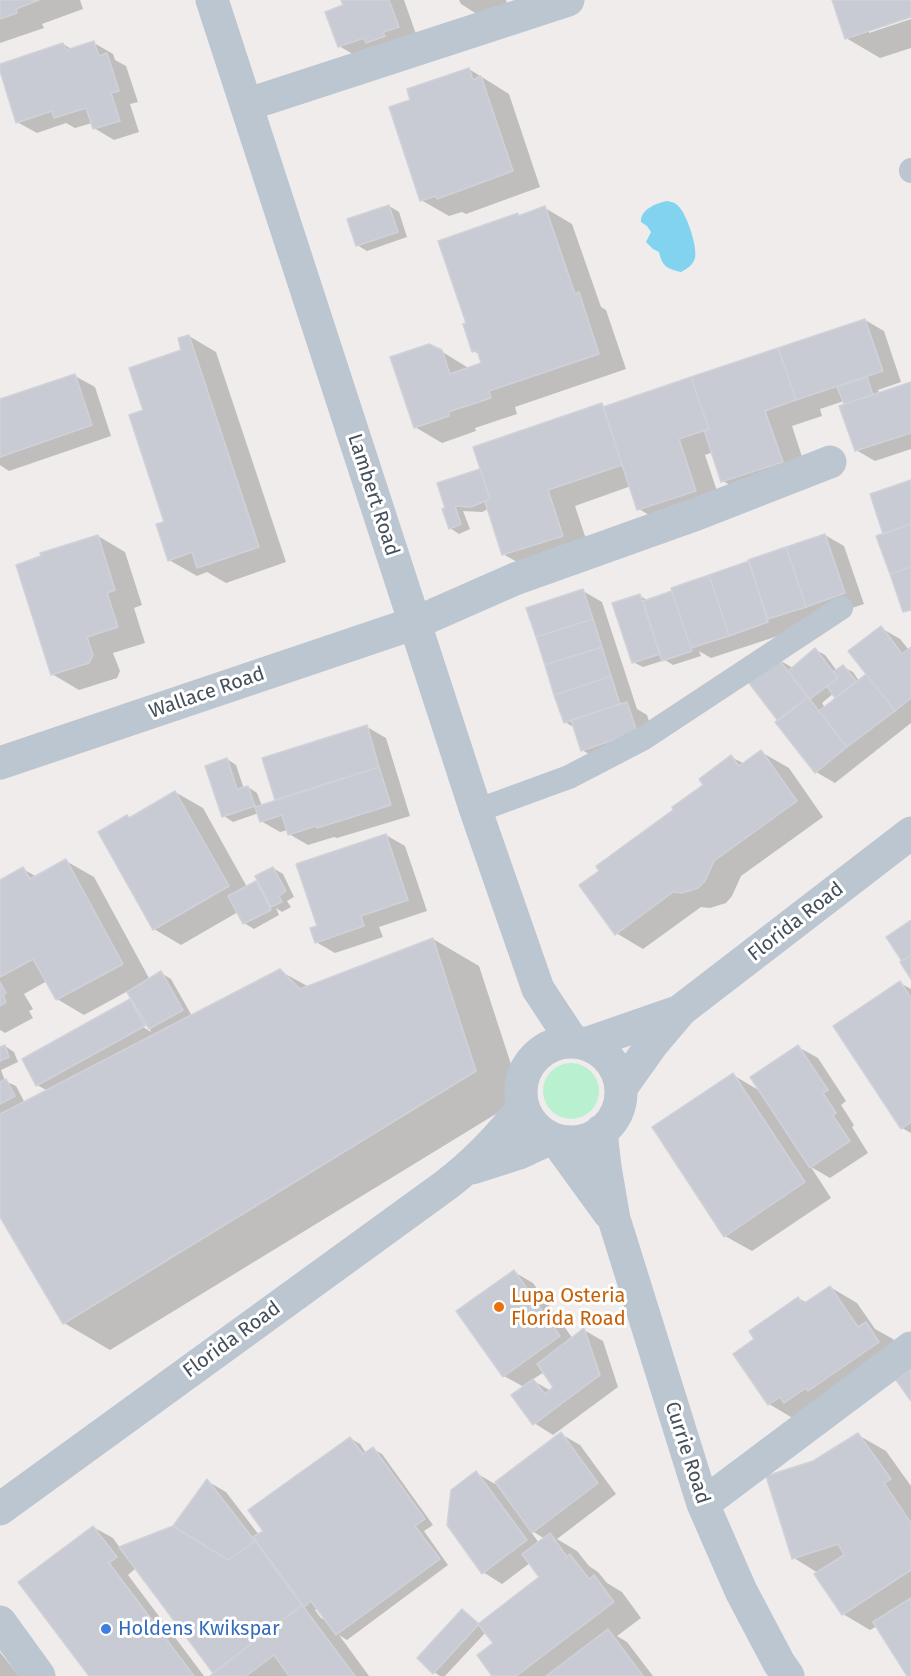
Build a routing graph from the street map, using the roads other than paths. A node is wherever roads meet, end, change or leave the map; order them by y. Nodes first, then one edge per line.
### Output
1 (212, 0) edge
2 (568, 0) edge
3 (246, 105) junction
4 (830, 462) dead end
5 (841, 609) dead end
6 (415, 623) junction
7 (0, 763) edge
8 (476, 811) junction
9 (911, 833) edge
10 (538, 988) junction
11 (681, 1010) junction
12 (579, 1043) junction
13 (540, 1052) junction
14 (621, 1088) junction
15 (523, 1107) junction
16 (601, 1131) junction
17 (554, 1139) junction
18 (465, 1171) junction
19 (614, 1219) junction
20 (911, 1347) edge
21 (703, 1504) junction
22 (0, 1509) edge
23 (0, 1622) edge
24 (39, 1676) edge
25 (788, 1676) edge

1 - 3 street, Lambert Road
2 - 3 street
3 - 6 street, Lambert Road
4 - 6 street, Wallace Road
5 - 8 lane
6 - 7 street, Wallace Road
6 - 8 street, Lambert Road
8 - 10 street, Lambert Road
9 - 11 street, Florida Road
10 - 12 street, Lambert Road
10 - 13 street, Lambert Road
11 - 12 street, Florida Road
11 - 14 street, Florida Road
12 - 13 street
12 - 14 street
13 - 15 street
14 - 16 street
15 - 17 street
15 - 18 street, Florida Road
16 - 17 street
16 - 19 street, Currie Road
17 - 18 street, Florida Road
17 - 19 street, Currie Road
18 - 22 street, Florida Road
19 - 21 street, Currie Road
20 - 21 street
21 - 25 street, Currie Road
23 - 24 street

